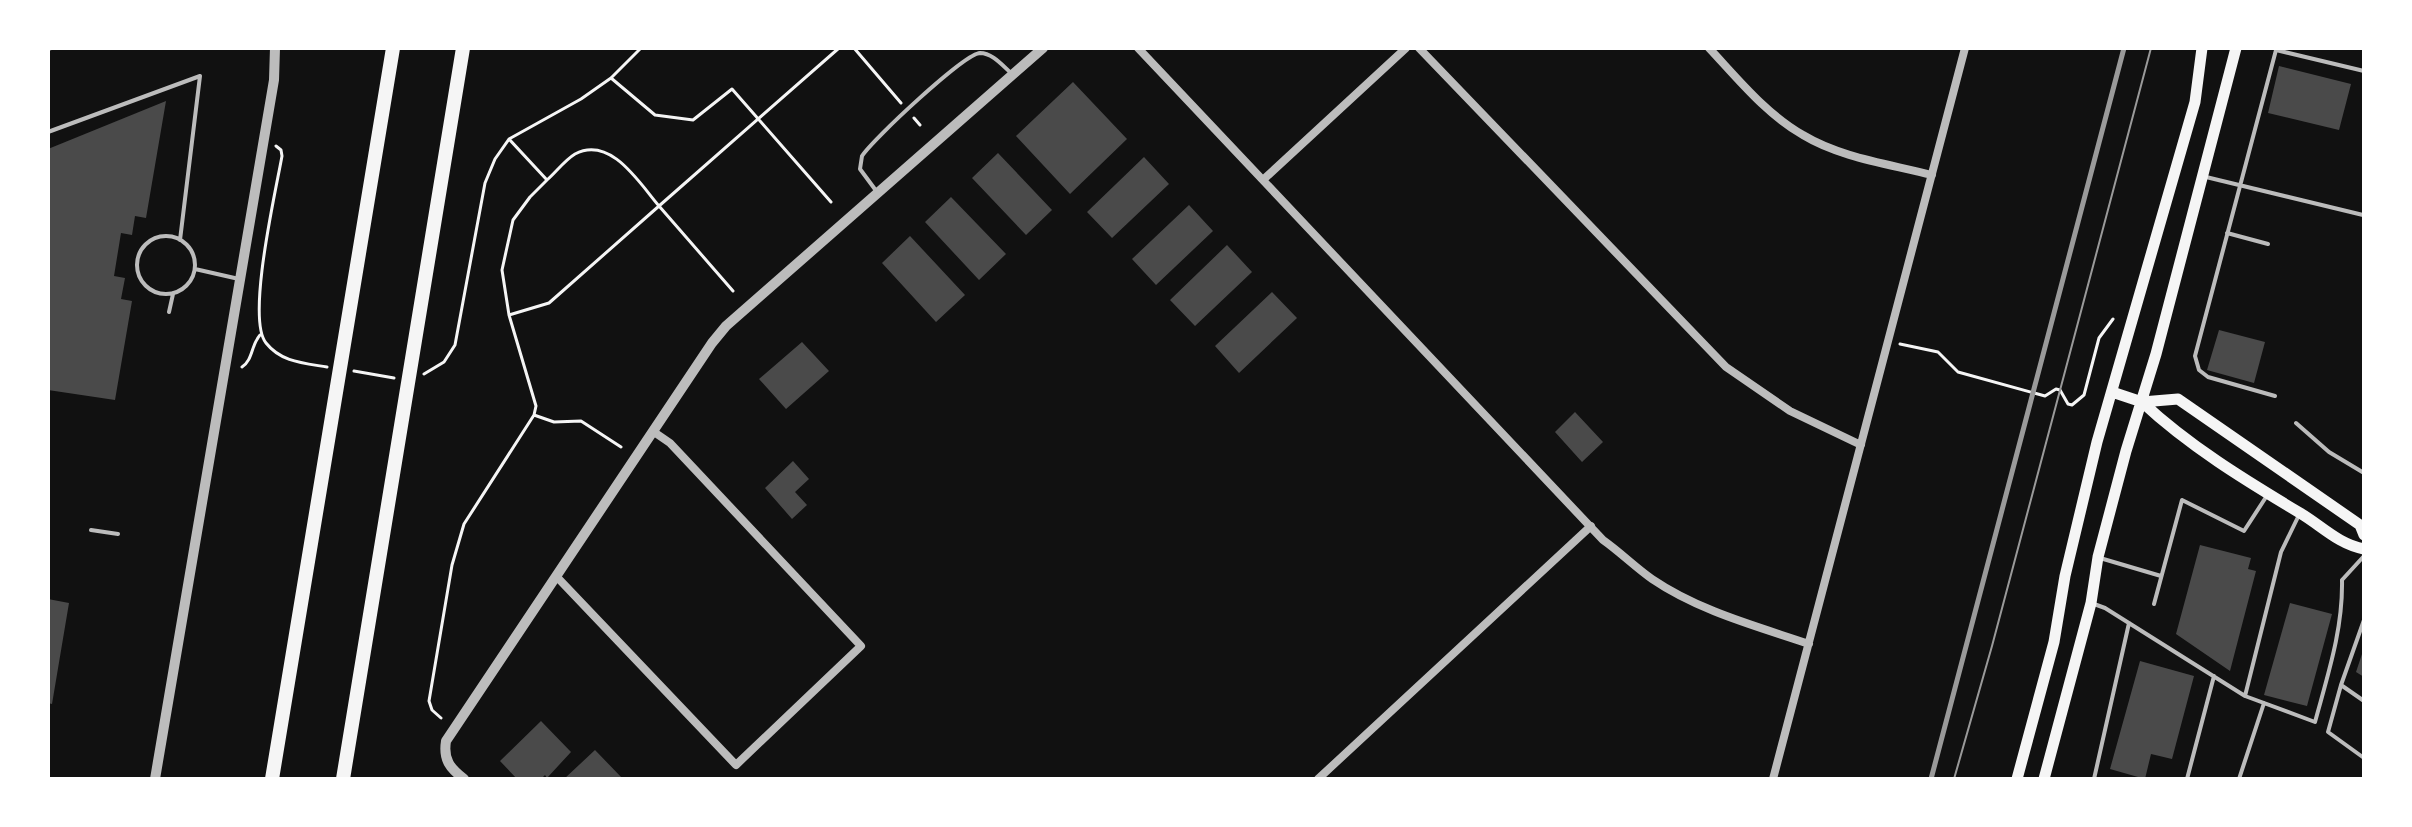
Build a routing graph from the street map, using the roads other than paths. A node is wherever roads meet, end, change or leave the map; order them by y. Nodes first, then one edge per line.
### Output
1 (275, 48) edge
2 (393, 48) edge
3 (463, 48) edge
4 (1043, 48) edge
5 (1138, 48) edge
6 (1406, 48) edge
7 (1419, 48) edge
8 (1709, 48) edge
9 (1965, 48) edge
10 (2202, 48) edge
11 (2236, 48) edge
12 (2364, 71) edge
13 (1013, 75) junction
14 (48, 132) edge
15 (1932, 175) junction
16 (2203, 176) junction
17 (1264, 179) junction
18 (2240, 185) junction
19 (877, 192) junction
20 (2363, 215) edge
21 (2227, 233) junction
22 (180, 240) junction
23 (2268, 244) dead end
24 (195, 269) junction
25 (239, 279) junction
26 (173, 294) junction
27 (169, 312) dead end
28 (2112, 392) junction
29 (2275, 396) dead end
30 (2142, 402) junction
31 (2296, 423) dead end
32 (654, 432) junction
33 (1861, 445) junction
34 (2364, 473) edge
35 (2268, 494) junction
36 (2300, 513) junction
37 (1591, 526) junction
38 (91, 530) dead end
39 (118, 534) dead end
40 (2364, 535) edge
41 (2364, 549) edge
42 (2364, 556) edge
43 (2098, 557) junction
44 (556, 576) junction
45 (2161, 576) junction
46 (2091, 603) junction
47 (2154, 604) dead end
48 (2364, 620) edge
49 (2129, 623) junction
50 (1809, 644) junction
51 (2214, 676) junction
52 (2341, 685) junction
53 (2245, 696) junction
54 (2364, 701) edge
55 (2264, 703) junction
56 (2364, 758) edge
57 (155, 779) edge
58 (272, 779) edge
59 (343, 779) edge
60 (464, 779) edge
61 (1318, 779) edge
62 (1773, 779) edge
63 (2017, 779) edge
64 (2044, 779) edge
65 (2094, 779) edge
66 (2187, 779) edge
67 (2239, 779) edge

1 - 25 street
2 - 58 highway
3 - 59 highway
4 - 13 street
5 - 17 street
6 - 17 street
7 - 33 street
8 - 15 street
9 - 15 street
10 - 28 main road
11 - 16 main road
12 - 18 lane
13 - 19 street
13 - 19 lane
14 - 22 lane
15 - 33 street
16 - 18 lane
16 - 30 main road
17 - 37 street
18 - 20 lane
18 - 21 lane
19 - 32 street
21 - 23 lane
21 - 29 lane
22 - 24 lane
22 - 26 lane
24 - 25 lane
24 - 26 lane
25 - 57 street
26 - 27 lane
28 - 30 main road
28 - 63 main road
30 - 35 main road
30 - 40 main road
30 - 43 main road
31 - 34 lane
32 - 44 street
32 - 44 street
33 - 50 street
35 - 36 main road
35 - 45 lane
36 - 41 main road
36 - 53 lane
37 - 50 street
37 - 61 street
38 - 39 lane
42 - 55 lane
43 - 45 lane
43 - 46 main road
44 - 60 street
45 - 47 lane
46 - 49 lane
46 - 64 main road
48 - 52 lane
49 - 51 lane
49 - 65 lane
50 - 62 street
51 - 53 lane
51 - 66 lane
52 - 54 lane
52 - 56 lane
53 - 55 lane
55 - 67 lane

